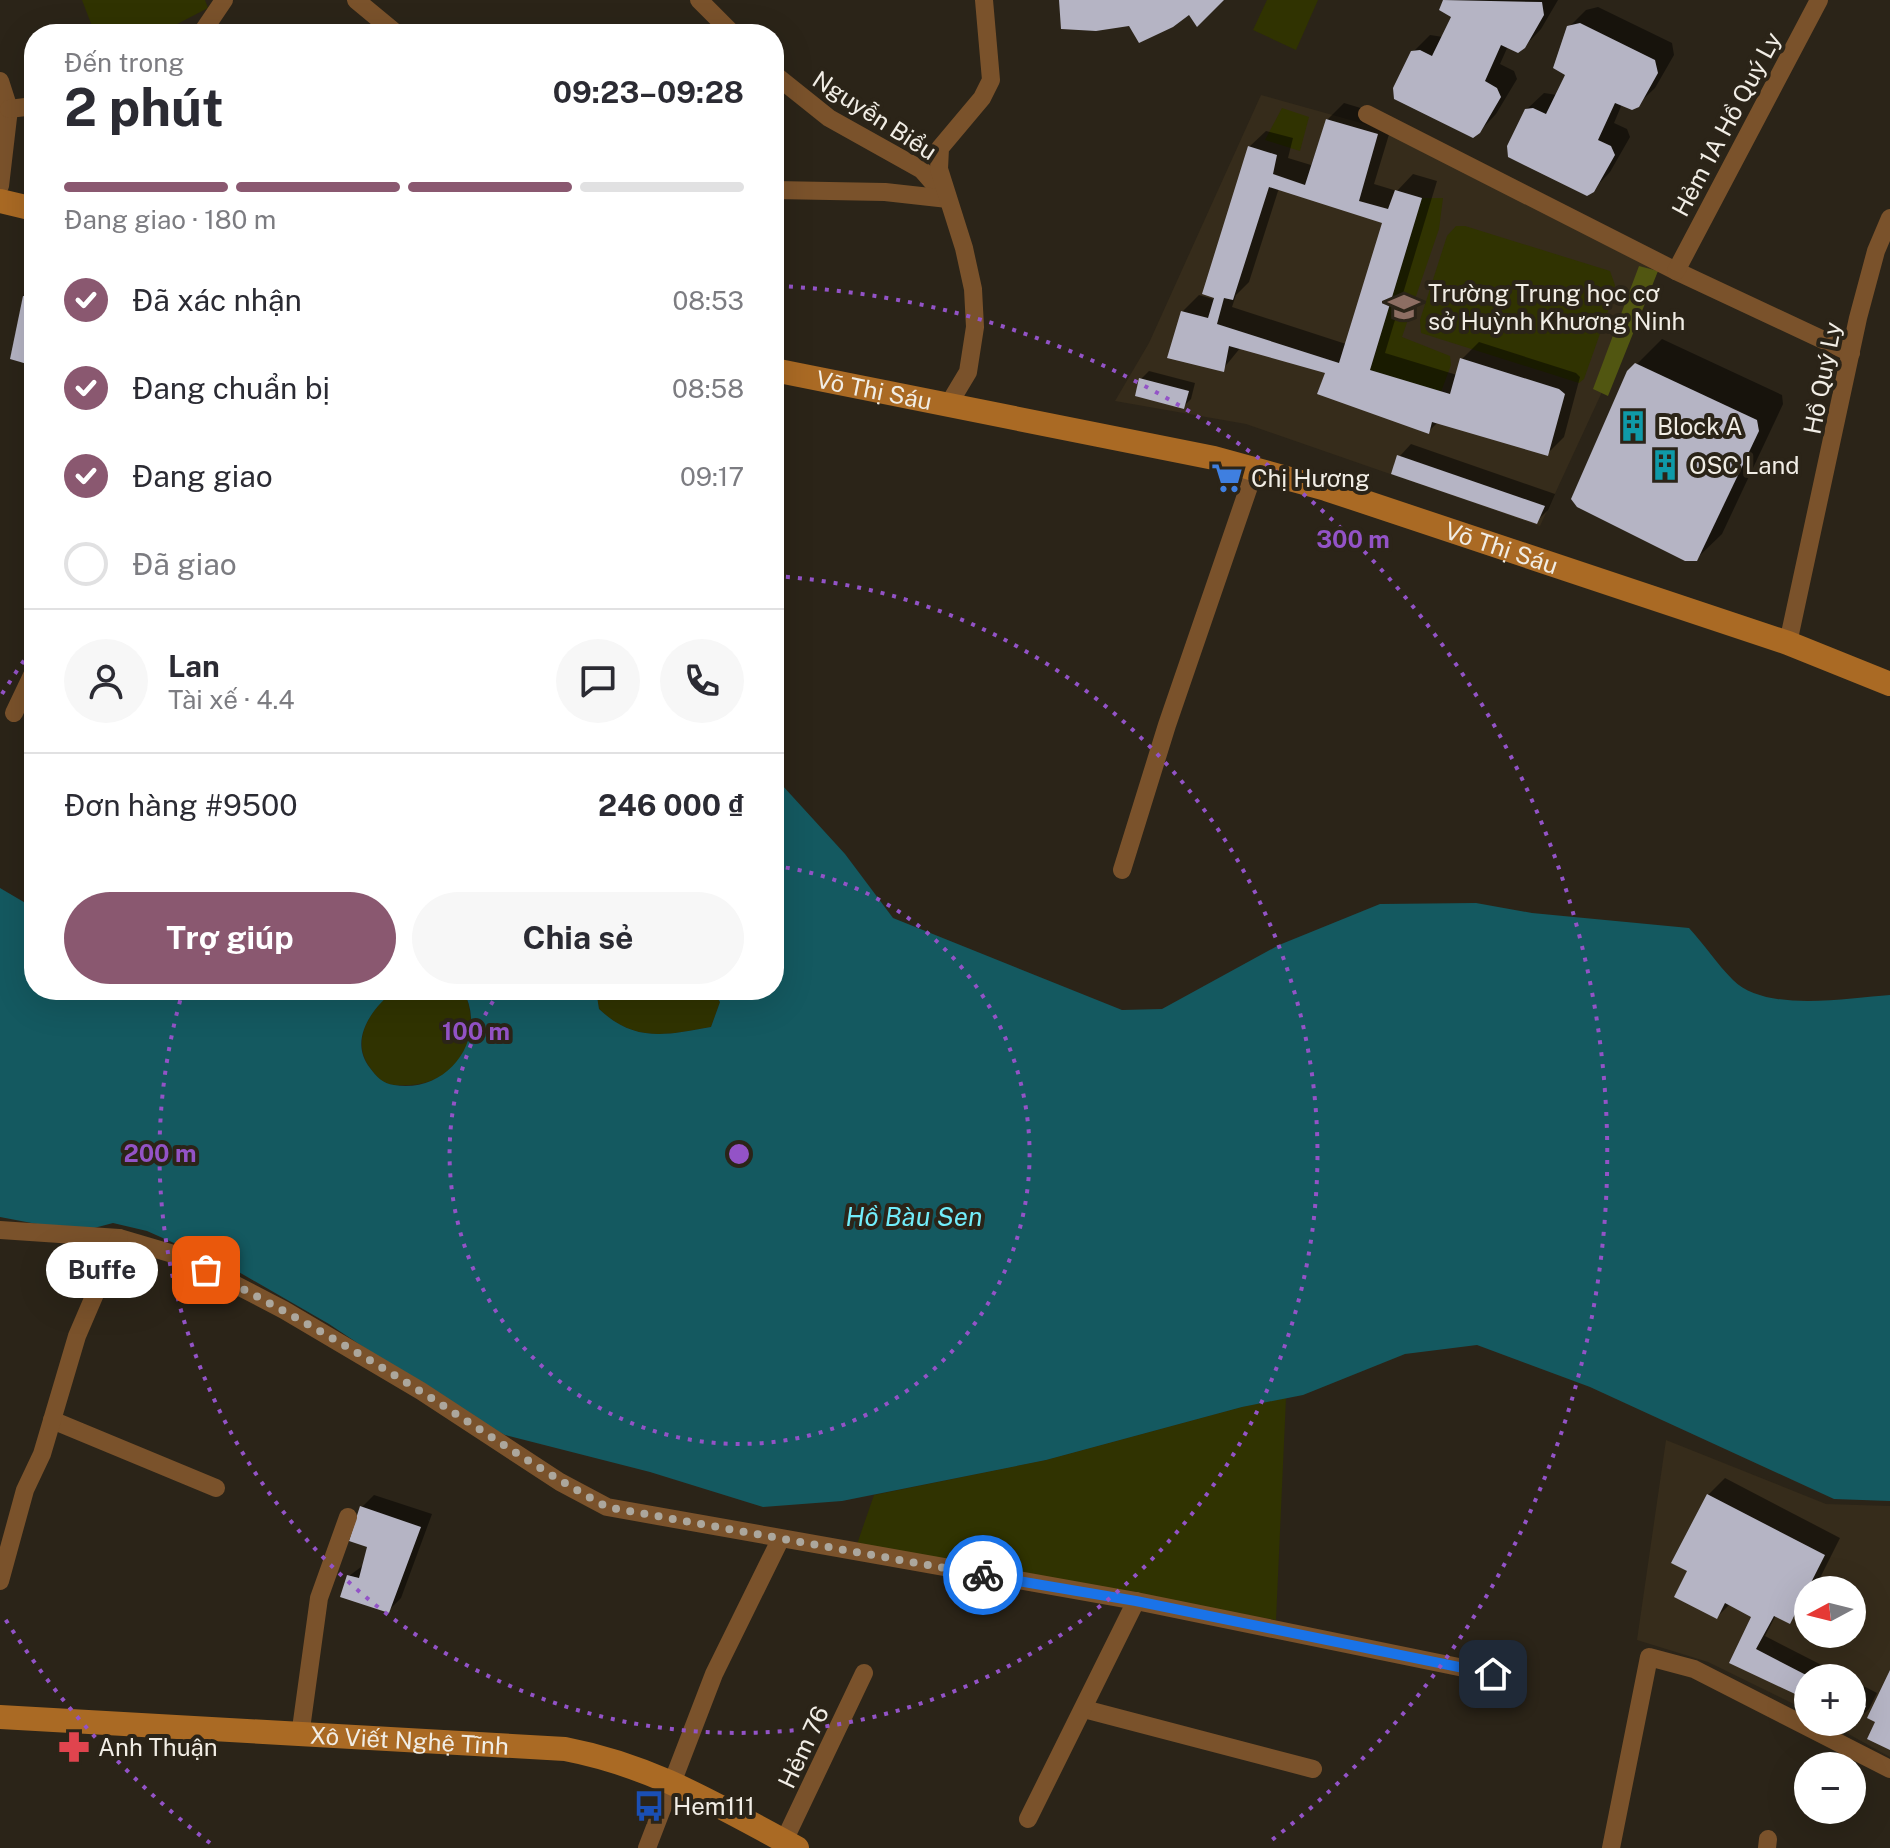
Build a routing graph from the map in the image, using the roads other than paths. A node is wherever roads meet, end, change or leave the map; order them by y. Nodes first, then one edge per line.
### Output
1 (224, 0) edge
2 (356, 0) edge
3 (699, 0) edge
4 (984, 0) edge
5 (1819, 0) edge
6 (208, 24) edge
7 (385, 24) edge
8 (723, 24) edge
9 (0, 81) edge
10 (784, 82) edge
11 (24, 107) edge
12 (9, 109) junction
13 (1367, 114) dead end
14 (0, 186) edge
15 (784, 190) edge
16 (948, 199) junction
17 (0, 201) edge
18 (24, 207) edge
19 (1890, 218) edge
20 (1676, 271) junction
21 (1851, 353) junction
22 (784, 372) edge
23 (947, 407) junction
24 (1255, 469) junction
25 (1788, 643) junction
26 (1890, 684) edge
27 (24, 692) edge
28 (14, 713) dead end
29 (1122, 870) dead end
30 (0, 1230) edge
31 (119, 1238) junction
32 (52, 1420) junction
33 (216, 1488) dead end
34 (348, 1517) dead end
35 (780, 1540) junction
36 (0, 1581) edge
37 (1136, 1601) junction
38 (864, 1673) dead end
39 (1493, 1674) dead end
40 (1084, 1709) junction
41 (0, 1717) edge
42 (300, 1736) junction
43 (1313, 1769) dead end
44 (1890, 1769) edge
45 (673, 1781) junction
46 (1028, 1819) dead end
47 (791, 1845) edge
48 (647, 1848) edge
49 (1611, 1848) edge

1 - 6 street
2 - 7 street
3 - 8 street
4 - 16 street
5 - 20 street, Hẻm 1A Hồ Quý Ly
9 - 12 street
10 - 16 street, Nguyễn Biểu
11 - 12 street
12 - 14 street
13 - 20 street
15 - 16 street
16 - 23 street
17 - 18 main road
19 - 21 street, Hồ Quý Ly
20 - 21 street
21 - 25 street, Hồ Quý Ly
22 - 23 main road, Võ Thị Sáu
23 - 24 main road, Võ Thị Sáu
24 - 25 main road, Võ Thị Sáu
24 - 29 street
25 - 26 main road, Võ Thị Sáu
27 - 28 street
30 - 31 street
31 - 32 street
31 - 35 street
32 - 33 street
32 - 36 street
34 - 42 street
35 - 37 street
35 - 45 street
37 - 39 street
37 - 40 street
38 - 47 street, Hẻm 76
40 - 43 street
40 - 46 street
41 - 42 main road, Xô Viết Nghệ Tĩnh
42 - 45 main road, Xô Viết Nghệ Tĩnh
44 - 49 street
45 - 47 main road, Xô Viết Nghệ Tĩnh
45 - 48 street

